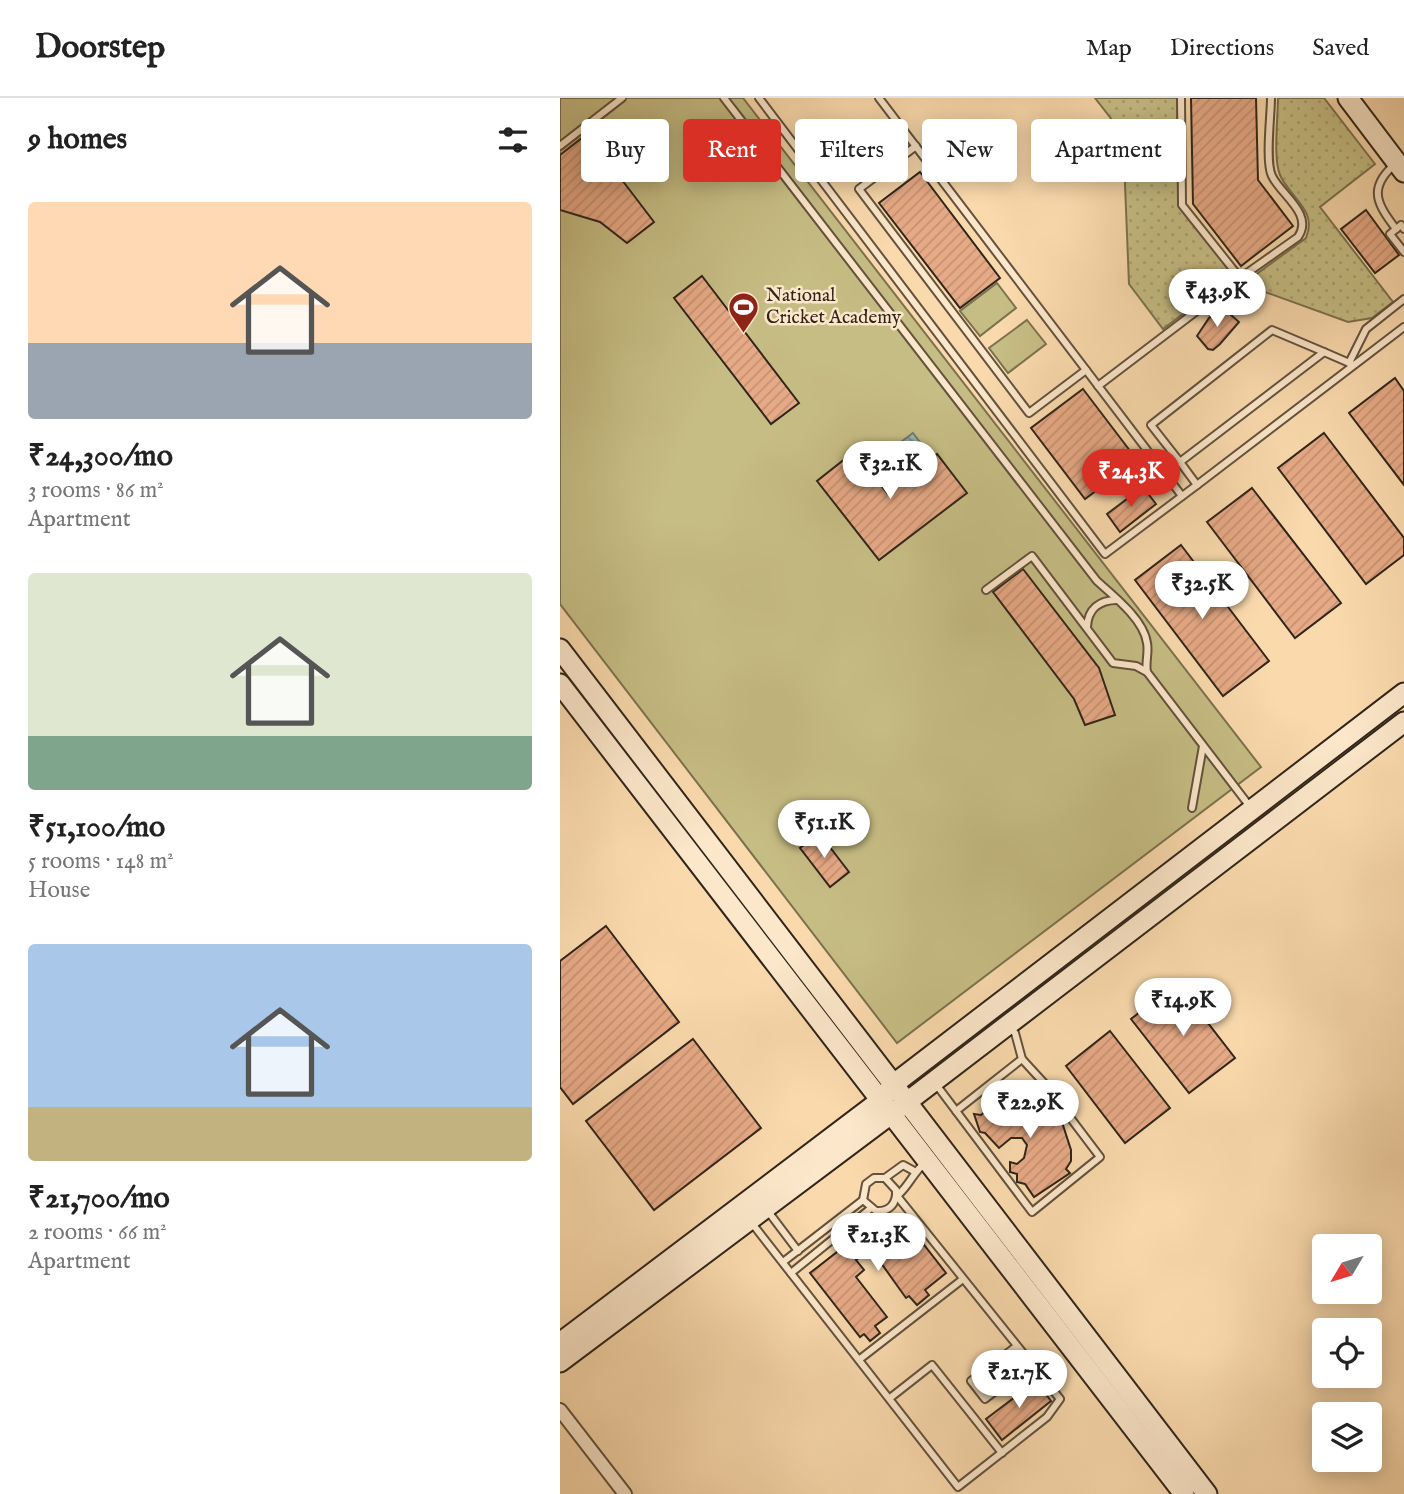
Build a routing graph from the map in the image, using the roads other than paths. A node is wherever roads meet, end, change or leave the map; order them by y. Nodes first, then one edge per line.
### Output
1 (622, 98) edge
2 (724, 98) edge
3 (759, 98) edge
4 (879, 98) edge
5 (1181, 98) edge
6 (1271, 98) edge
7 (1348, 98) edge
8 (560, 146) edge
9 (916, 146) junction
10 (1401, 167) edge
11 (1400, 229) edge
12 (1404, 252) edge
13 (1240, 278) junction
14 (1404, 299) edge
15 (1404, 327) edge
16 (1324, 352) junction
17 (1352, 364) junction
18 (1086, 370) junction
19 (1098, 386) junction
20 (1180, 462) junction
21 (1197, 485) junction
22 (1182, 496) junction
23 (986, 590) dead end
24 (1118, 600) junction
25 (1087, 628) junction
26 (560, 649) edge
27 (1147, 672) junction
28 (560, 684) edge
29 (1404, 693) edge
30 (1404, 722) edge
31 (1203, 746) junction
32 (1192, 808) dead end
33 (1252, 810) junction
34 (1007, 1025) junction
35 (1022, 1059) junction
36 (933, 1082) junction
37 (894, 1084) junction
38 (907, 1102) junction
39 (886, 1107) junction
40 (956, 1111) junction
41 (921, 1166) junction
42 (885, 1178) junction
43 (897, 1196) junction
44 (863, 1200) junction
45 (766, 1209) junction
46 (870, 1209) junction
47 (750, 1221) junction
48 (798, 1251) junction
49 (783, 1262) junction
50 (791, 1273) junction
51 (963, 1279) junction
52 (560, 1343) edge
53 (1017, 1346) junction
54 (860, 1359) junction
55 (560, 1362) edge
56 (1031, 1363) junction
57 (890, 1398) junction
58 (560, 1409) edge
59 (1002, 1453) junction
60 (625, 1494) edge
61 (1184, 1494) edge
62 (1207, 1494) edge

1 - 8 lane
2 - 24 lane
3 - 22 lane
4 - 9 lane
5 - 13 lane
6 - 13 lane
7 - 10 main road
9 - 18 lane
9 - 18 lane
10 - 11 lane
11 - 12 lane
13 - 19 lane
14 - 17 lane
15 - 17 lane
16 - 17 lane
16 - 20 lane
16 - 20 lane
17 - 21 lane
18 - 19 lane
19 - 22 lane
20 - 21 lane
21 - 22 lane
23 - 25 lane
24 - 25 lane
24 - 27 lane
25 - 27 lane
26 - 37 main road
27 - 31 lane
28 - 39 main road
29 - 33 main road
30 - 34 main road
31 - 32 lane
31 - 33 lane
33 - 37 main road
34 - 35 lane
34 - 36 main road
35 - 40 lane
35 - 40 lane
36 - 38 main road
36 - 40 lane
37 - 38 main road
37 - 39 main road
38 - 39 main road
38 - 62 main road
39 - 41 main road
39 - 45 main road
39 - 52 main road
41 - 42 lane
41 - 43 lane
41 - 61 main road
42 - 43 lane
42 - 44 lane
43 - 46 lane
43 - 51 lane
44 - 46 lane
44 - 48 lane
45 - 47 main road
45 - 48 lane
46 - 50 lane
47 - 49 lane
47 - 55 main road
48 - 49 lane
49 - 50 lane
50 - 54 lane
51 - 53 lane
51 - 54 lane
53 - 56 lane
53 - 56 lane
54 - 57 lane
56 - 59 lane
57 - 59 lane
57 - 59 lane
58 - 60 street

